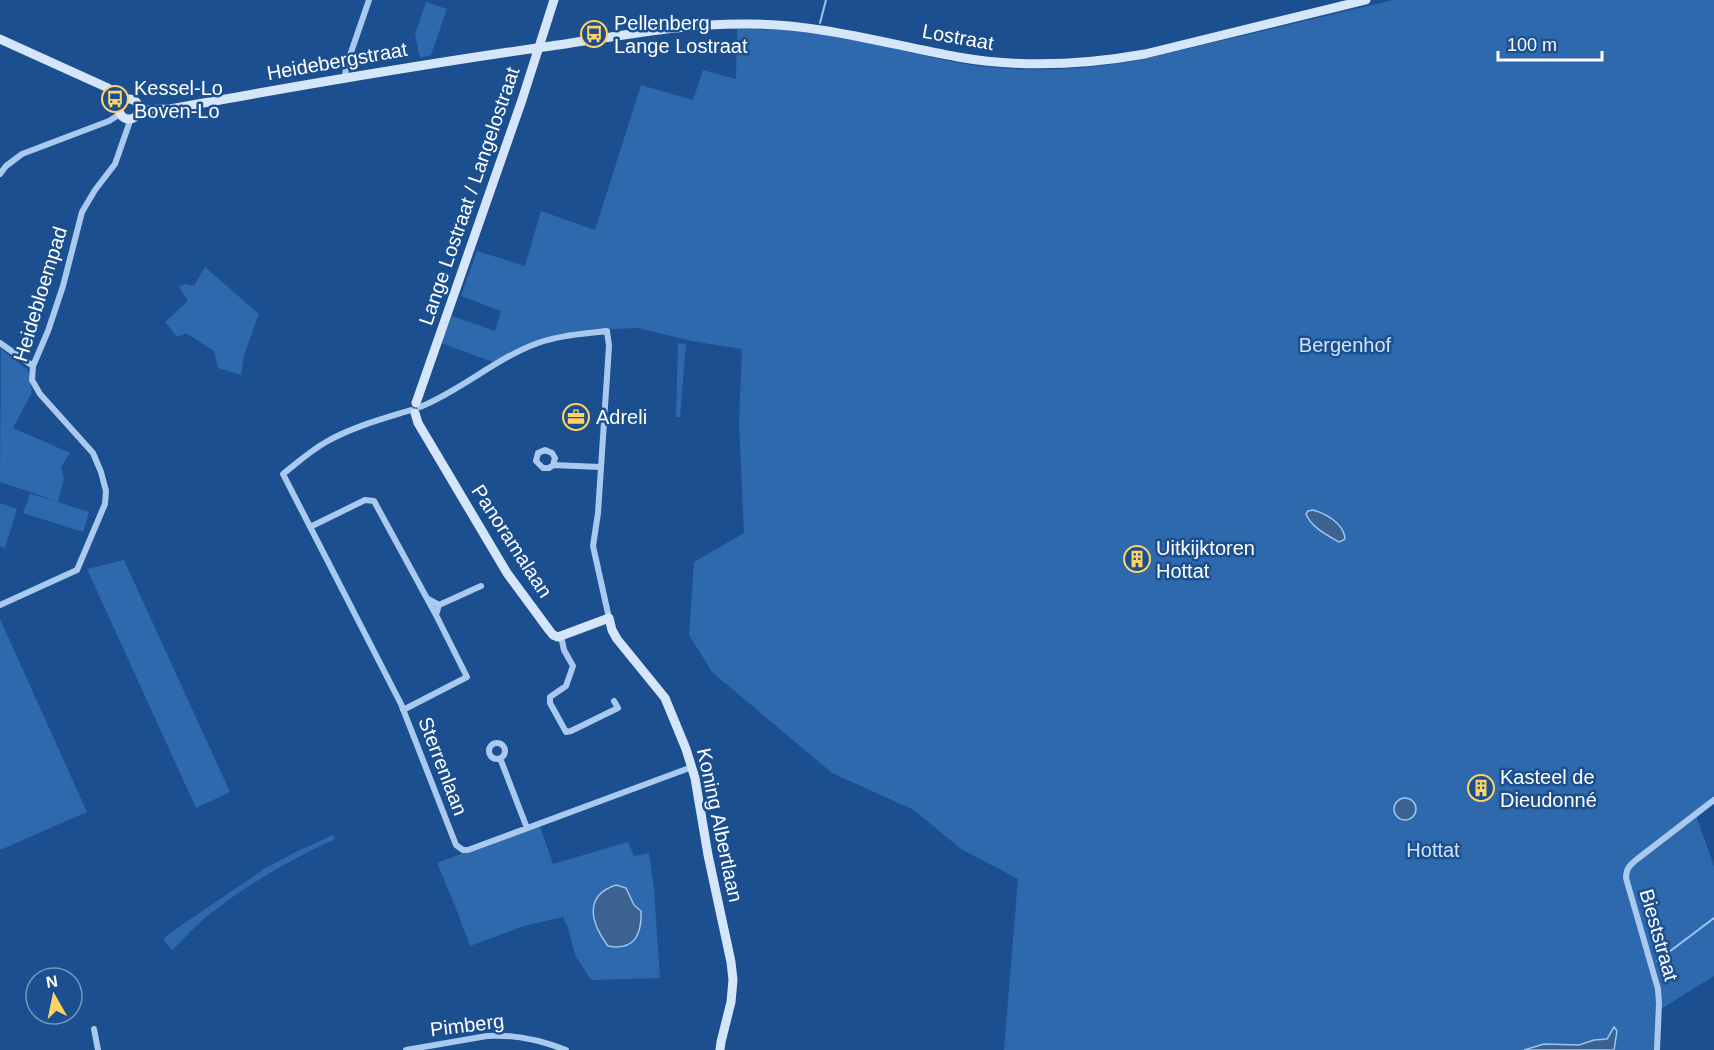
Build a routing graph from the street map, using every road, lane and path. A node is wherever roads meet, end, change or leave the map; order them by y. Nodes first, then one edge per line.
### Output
1 (369, 0) edge
2 (554, 0) edge
3 (1366, 0) edge
4 (0, 39) edge
5 (540, 48) junction
6 (345, 78) junction
7 (124, 100) junction
8 (139, 110) junction
9 (120, 114) junction
10 (129, 119) junction
11 (0, 174) edge
12 (0, 343) edge
13 (33, 366) junction
14 (415, 408) junction
15 (553, 465) dead end
16 (600, 467) junction
17 (310, 527) junction
18 (481, 586) dead end
19 (428, 599) junction
20 (439, 604) junction
21 (0, 605) edge
22 (436, 615) junction
23 (609, 618) junction
24 (561, 636) junction
25 (614, 700) dead end
26 (403, 710) junction
27 (500, 758) dead end
28 (692, 767) junction
29 (1714, 800) edge
30 (527, 828) junction
31 (94, 1029) dead end
32 (99, 1050) edge
33 (406, 1050) edge
34 (566, 1050) edge
35 (720, 1050) edge
36 (1657, 1050) edge

1 - 6 street
2 - 5 street, Lange Lostraat / Langelostraat
3 - 5 street, Lostraat
4 - 7 street
5 - 6 street, Heidebergstraat
5 - 14 street, Lange Lostraat / Langelostraat
6 - 8 street, Heidebergstraat
7 - 8 street
7 - 9 street
8 - 10 street
9 - 10 street
9 - 11 street
10 - 13 street, Heidebloempad
12 - 13 street
13 - 21 street, Heidebloempad
14 - 16 street, Koning Albertlaan
14 - 17 street, Sterrenlaan
14 - 24 street, Panoramalaan
15 - 16 street
16 - 23 street, Koning Albertlaan
17 - 19 street
17 - 26 street, Sterrenlaan
18 - 20 street
19 - 20 street
19 - 22 street
20 - 22 street
22 - 26 street
23 - 24 street
23 - 28 street, Koning Albertlaan
24 - 25 street
26 - 30 street, Sterrenlaan
27 - 30 street
28 - 30 street, Sterrenlaan
28 - 35 street, Koning Albertlaan
29 - 36 street, Bieststraat
31 - 32 street
33 - 34 street, Pimberg

